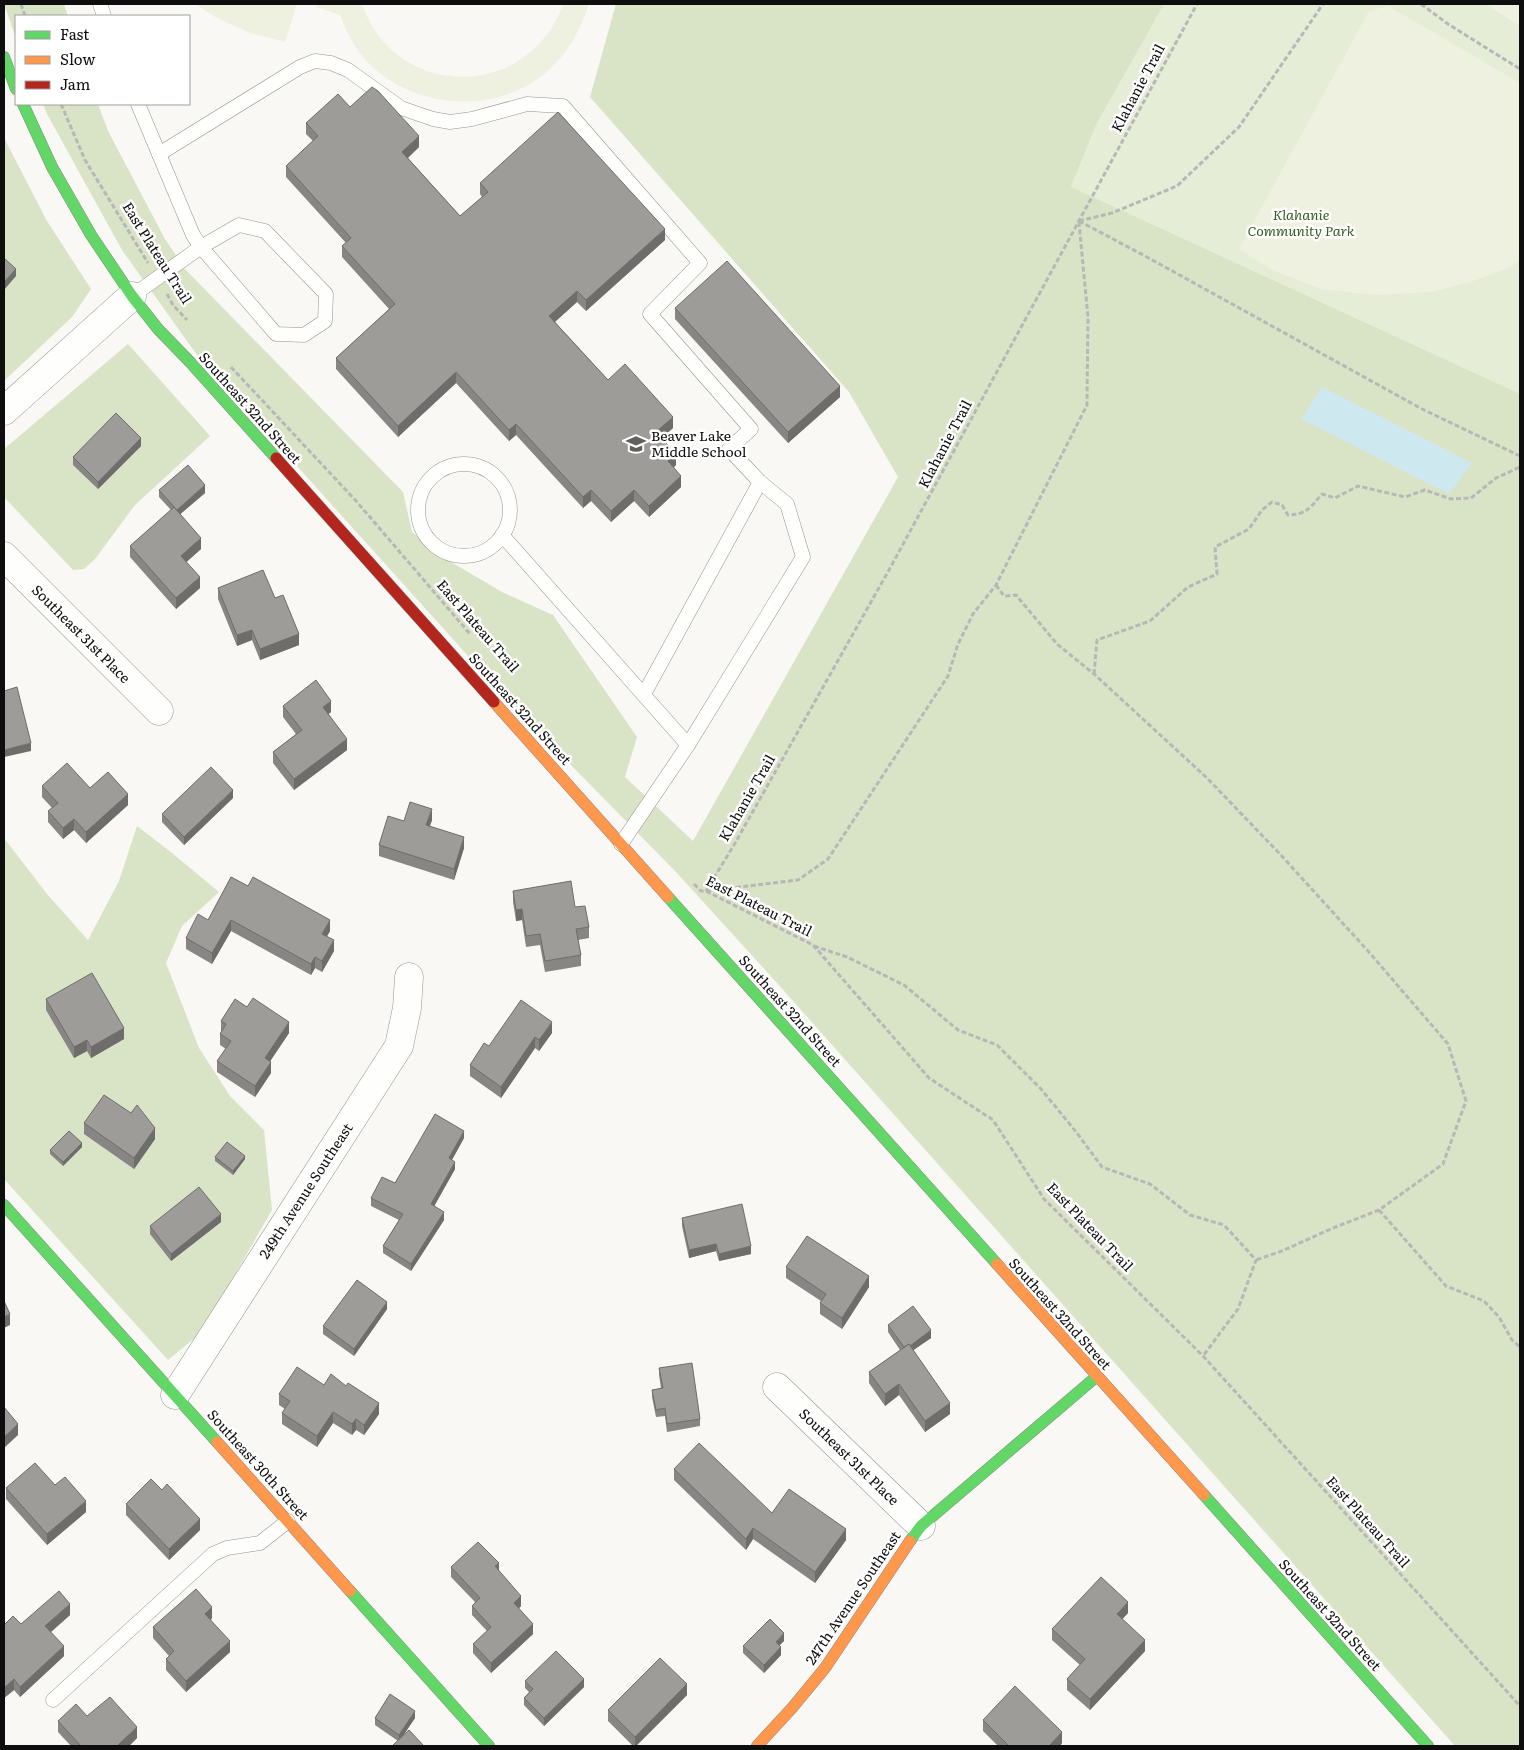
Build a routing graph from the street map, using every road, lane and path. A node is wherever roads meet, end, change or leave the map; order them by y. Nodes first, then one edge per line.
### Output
1 (1196, 4) edge
2 (1323, 4) edge
3 (1421, 4) edge
4 (4, 57) edge
5 (1520, 69) edge
6 (15, 87) edge
7 (23, 105) edge
8 (61, 105) edge
9 (138, 105) edge
10 (159, 154) junction
11 (1079, 221) junction
12 (201, 247) junction
13 (157, 278) junction
14 (132, 296) junction
15 (194, 327) dead end
16 (228, 363) dead end
17 (4, 411) edge
18 (1520, 456) edge
19 (1520, 466) edge
20 (760, 482) junction
21 (502, 535) junction
22 (4, 556) edge
23 (996, 586) junction
24 (472, 636) dead end
25 (1094, 674) junction
26 (644, 694) junction
27 (159, 711) dead end
28 (688, 745) junction
29 (621, 844) junction
30 (687, 878) dead end
31 (706, 891) junction
32 (812, 945) junction
33 (409, 978) dead end
34 (4, 1205) edge
35 (1379, 1210) junction
36 (1256, 1260) junction
37 (1520, 1347) edge
38 (1202, 1356) junction
39 (1096, 1377) junction
40 (776, 1387) dead end
41 (175, 1395) junction
42 (288, 1521) junction
43 (921, 1526) junction
44 (53, 1700) dead end
45 (1520, 1706) edge
46 (489, 1746) edge
47 (757, 1746) edge
48 (1428, 1746) edge

1 - 11 path, Klahanie Trail
2 - 11 path
3 - 5 path
4 - 6 street
7 - 14 street, Southeast 32nd Street
8 - 13 path, East Plateau Trail
9 - 10 lane
10 - 12 lane
10 - 20 lane
11 - 18 path
11 - 23 path
11 - 31 path, Klahanie Trail
12 - 12 lane
12 - 13 lane
13 - 14 lane
13 - 15 path, East Plateau Trail
14 - 17 street
14 - 29 street, Southeast 32nd Street
16 - 24 path, East Plateau Trail
19 - 25 path
20 - 26 lane
20 - 28 lane
21 - 21 lane
21 - 26 lane
22 - 27 street, Southeast 31st Place
23 - 25 path
23 - 31 path
25 - 35 path
26 - 28 lane
28 - 29 lane
29 - 39 street, Southeast 32nd Street
30 - 31 path, East Plateau Trail
31 - 32 path, East Plateau Trail
32 - 36 path
32 - 38 path, East Plateau Trail
33 - 41 street, 249th Avenue Southeast
34 - 41 street, Southeast 30th Street
35 - 36 path
35 - 37 path
36 - 38 path
38 - 45 path, East Plateau Trail
39 - 43 street, 247th Avenue Southeast
39 - 48 street, Southeast 32nd Street
40 - 43 street, Southeast 31st Place
41 - 42 street, Southeast 30th Street
42 - 44 lane
42 - 46 street, Southeast 30th Street
43 - 47 street, 247th Avenue Southeast

